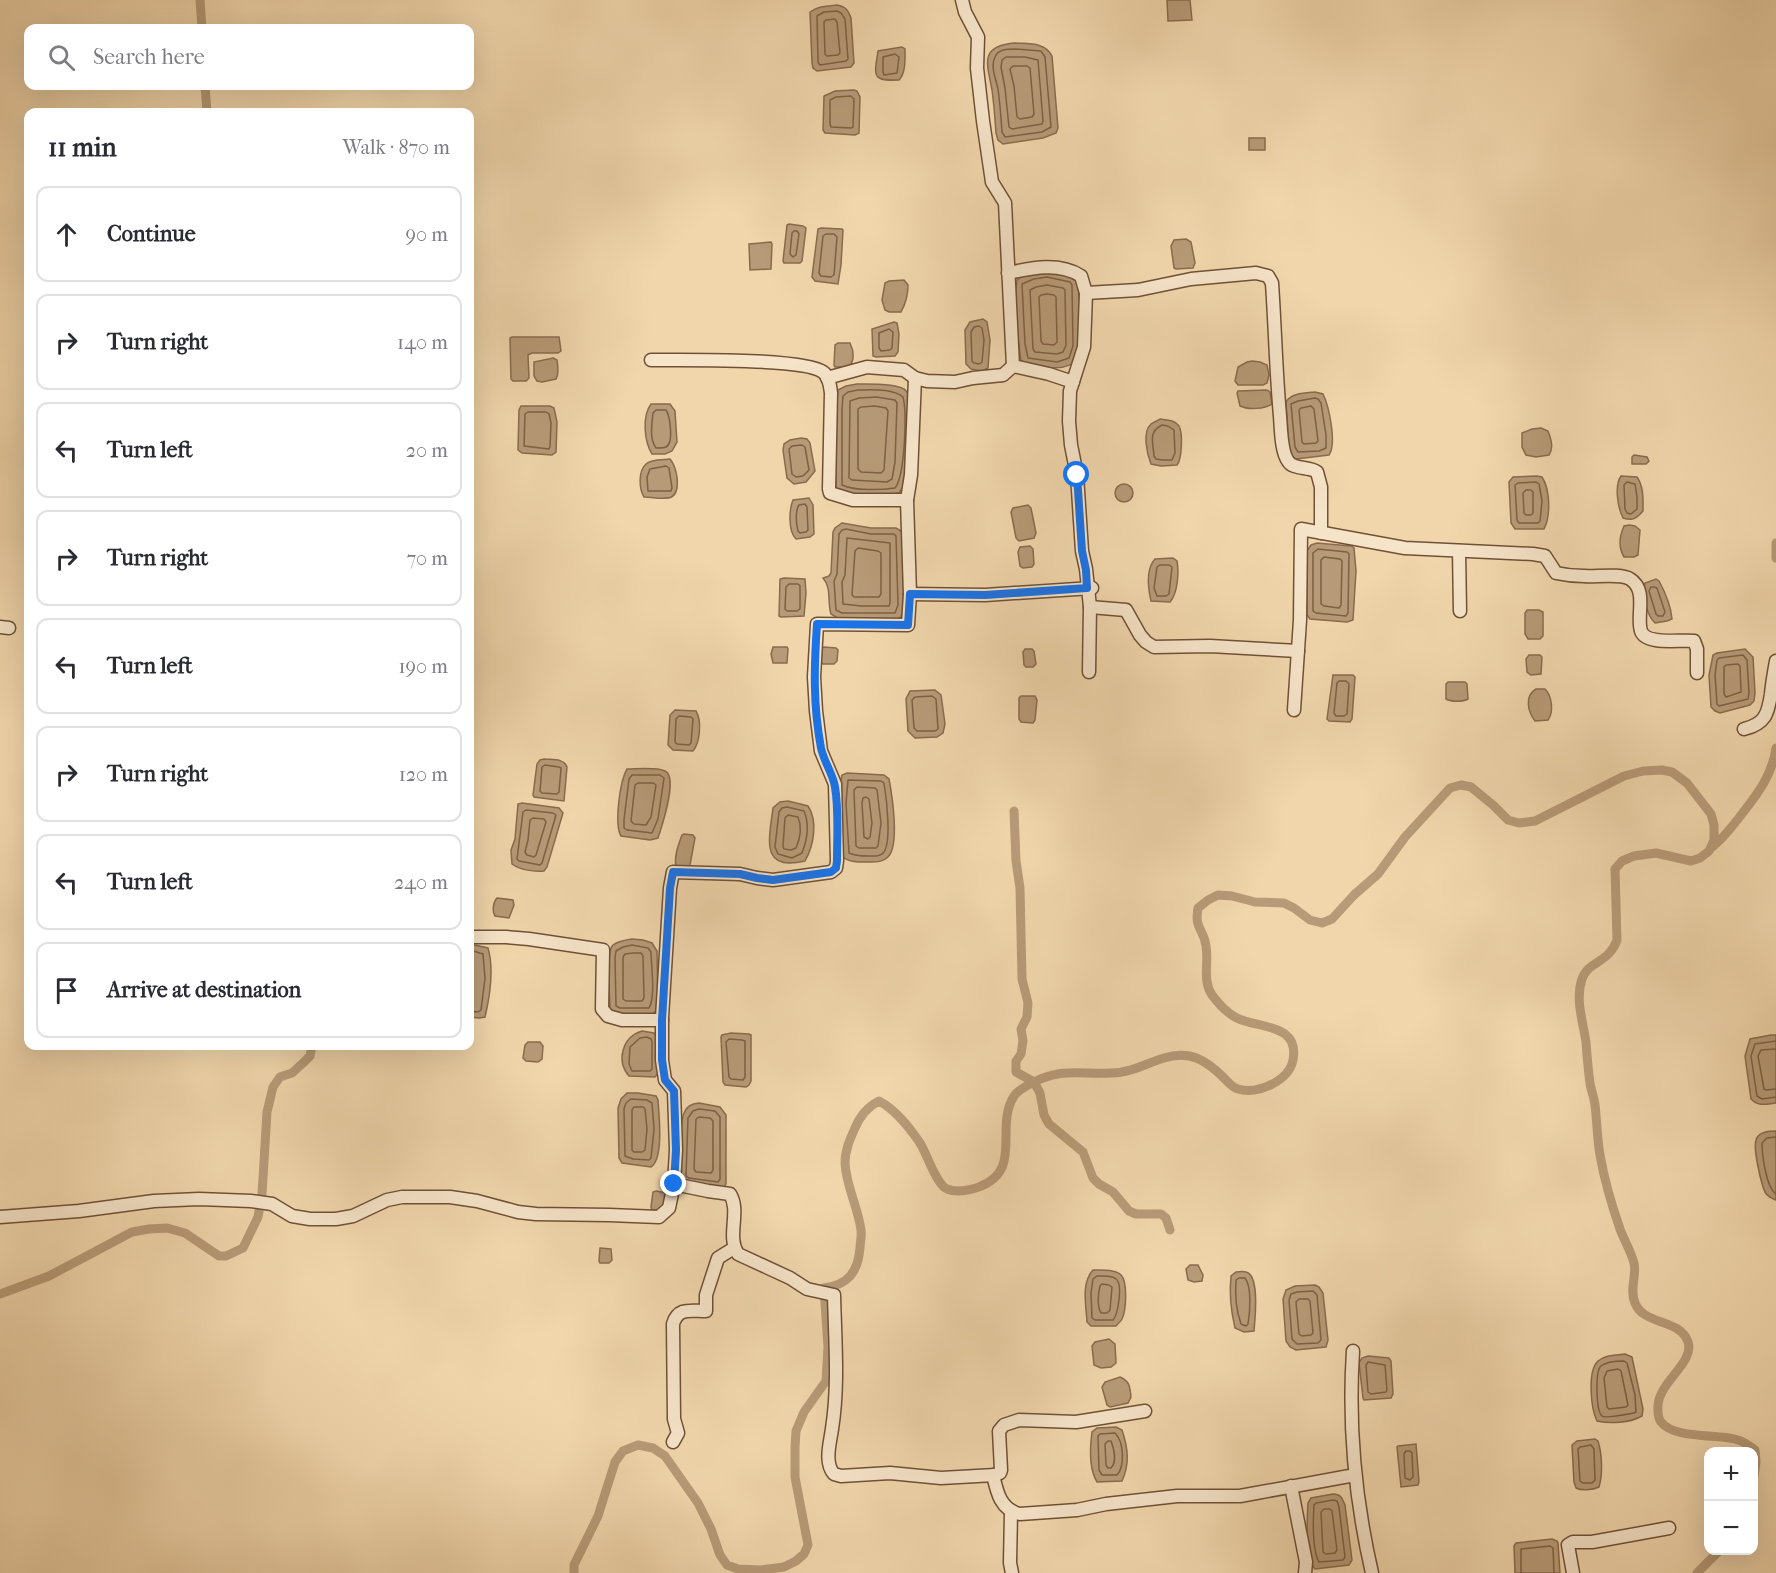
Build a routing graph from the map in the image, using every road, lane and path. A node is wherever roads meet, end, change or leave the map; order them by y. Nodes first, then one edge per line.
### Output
1 (962, 0) edge
2 (1008, 273) junction
3 (1086, 293) junction
4 (651, 360) dead end
5 (1013, 366) junction
6 (827, 378) junction
7 (915, 378) junction
8 (1073, 382) junction
9 (907, 500) junction
10 (1321, 533) junction
11 (1459, 551) junction
12 (1089, 588) junction
13 (910, 594) junction
14 (1090, 607) junction
15 (1460, 611) dead end
16 (1298, 651) junction
17 (1776, 661) edge
18 (1089, 672) dead end
19 (1697, 673) dead end
20 (1294, 710) dead end
21 (1772, 710) edge
22 (1744, 729) dead end
23 (474, 937) edge
24 (662, 1020) junction
25 (674, 1184) junction
26 (0, 1217) edge
27 (734, 1248) junction
28 (1353, 1351) dead end
29 (1145, 1411) dead end
30 (673, 1442) dead end
31 (993, 1475) junction
32 (1356, 1475) junction
33 (1291, 1486) junction
34 (1011, 1512) junction
35 (1669, 1528) dead end
36 (1012, 1573) edge
37 (1305, 1573) edge
38 (1372, 1573) edge
39 (1573, 1573) edge

1 - 2 street
2 - 3 street
2 - 5 street
3 - 8 street
3 - 10 street
4 - 6 street
5 - 7 street
5 - 8 street
6 - 7 street
6 - 9 street
7 - 9 street
8 - 12 street
9 - 13 street
10 - 11 street
10 - 16 street
11 - 15 street
11 - 19 street
12 - 13 street
12 - 14 street
13 - 24 street
14 - 16 street
14 - 18 street
16 - 20 street
17 - 21 street
21 - 22 street
23 - 24 street
24 - 25 street
25 - 26 street
25 - 27 street
27 - 30 street
27 - 31 street
28 - 32 street
29 - 31 street
31 - 34 street
32 - 33 street
32 - 38 street
33 - 34 street
33 - 37 street
34 - 36 street
35 - 39 street

